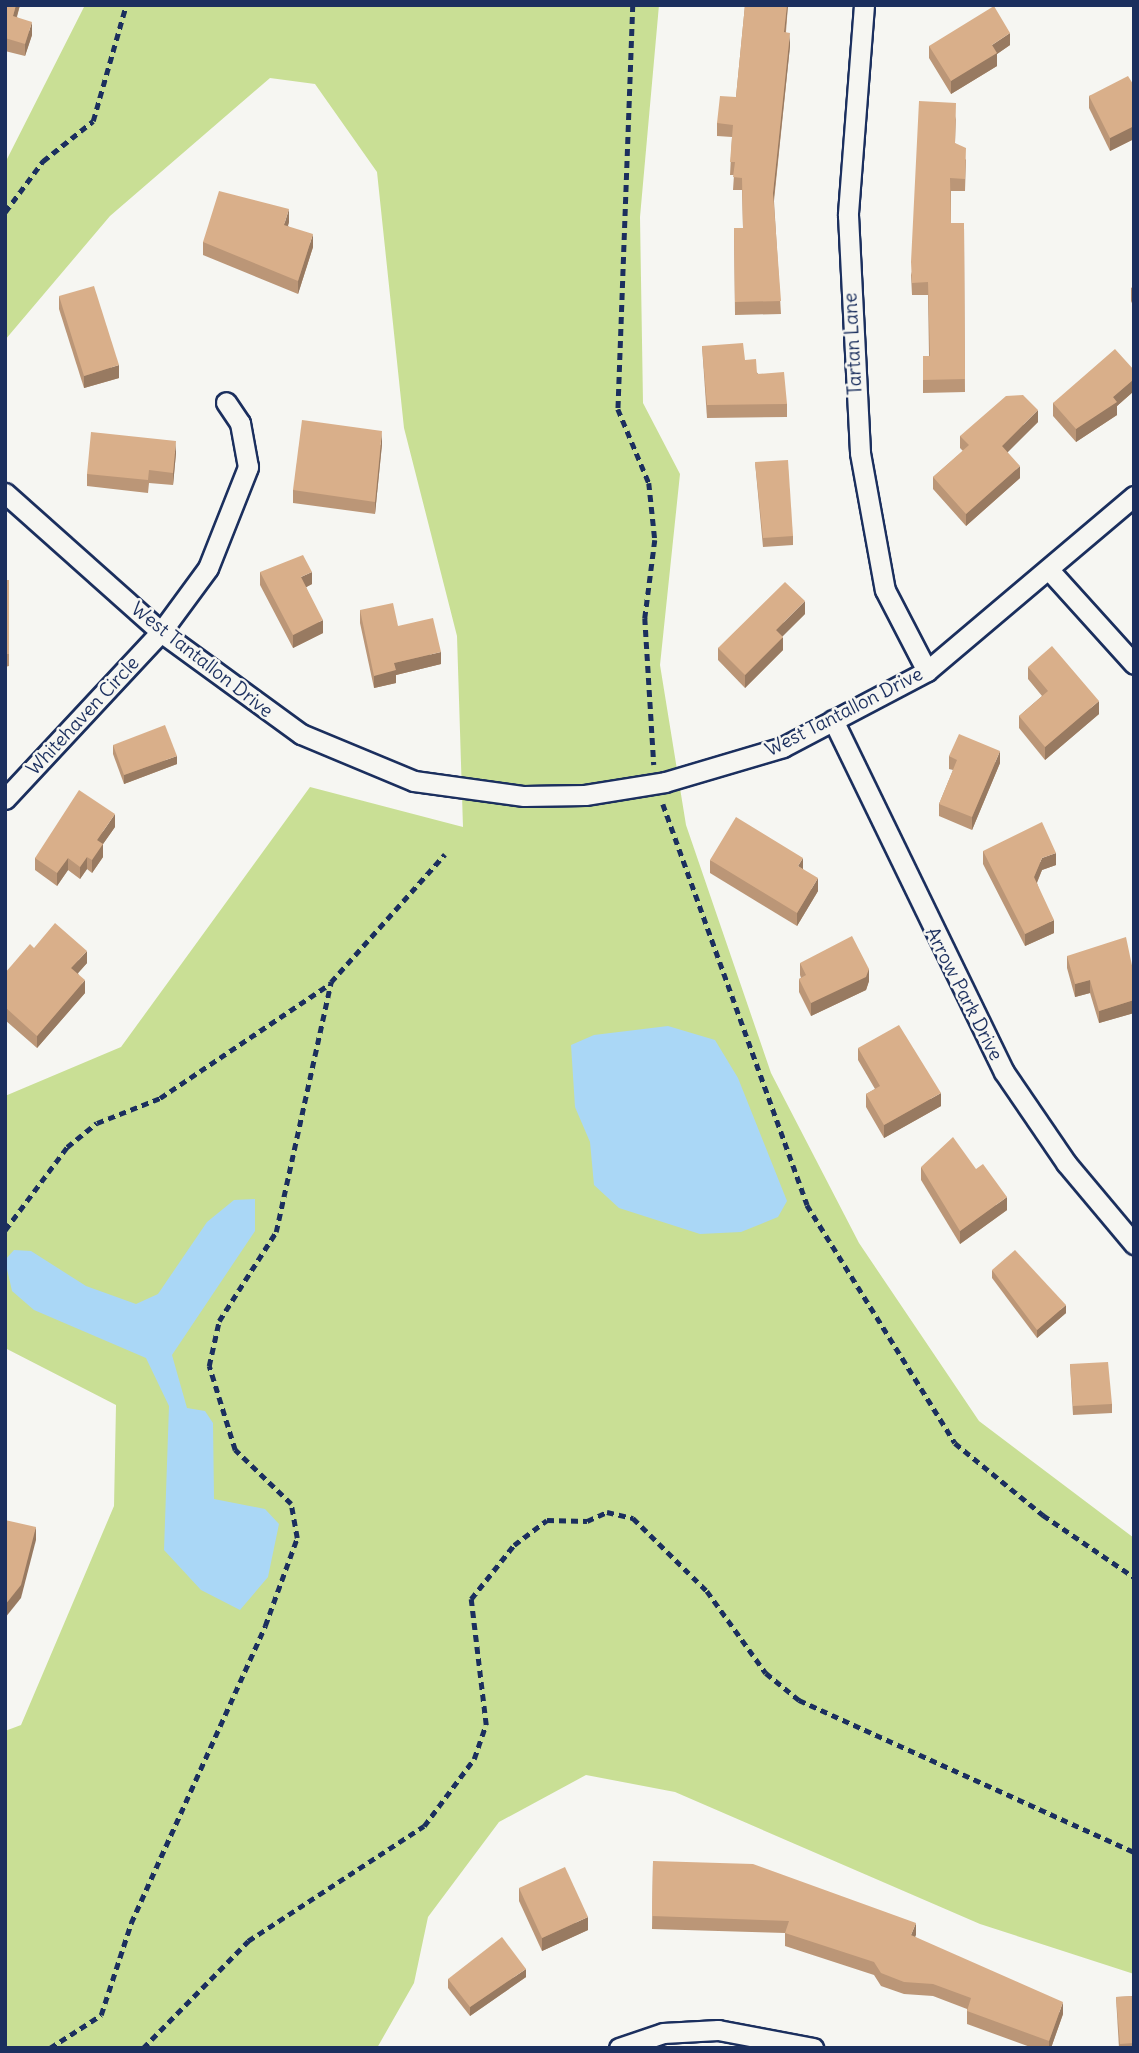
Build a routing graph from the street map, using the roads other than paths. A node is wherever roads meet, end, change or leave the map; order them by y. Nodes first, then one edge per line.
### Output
1 (864, 5) edge
2 (226, 402) dead end
3 (5, 493) edge
4 (1134, 496) edge
5 (1050, 571) junction
6 (161, 632) junction
7 (1134, 664) edge
8 (927, 671) junction
9 (833, 720) junction
10 (5, 799) edge
11 (1134, 1244) edge
12 (620, 2048) edge
13 (813, 2048) edge

1 - 8 street, Tartan Lane
2 - 6 street, Whitehaven Circle
3 - 6 street, West Tantallon Drive
4 - 5 street, West Tantallon Drive
5 - 7 street
5 - 8 street, West Tantallon Drive
6 - 9 street, West Tantallon Drive
6 - 10 street, Whitehaven Circle
8 - 9 street, West Tantallon Drive
9 - 11 street, Arrow Park Drive
12 - 13 street

